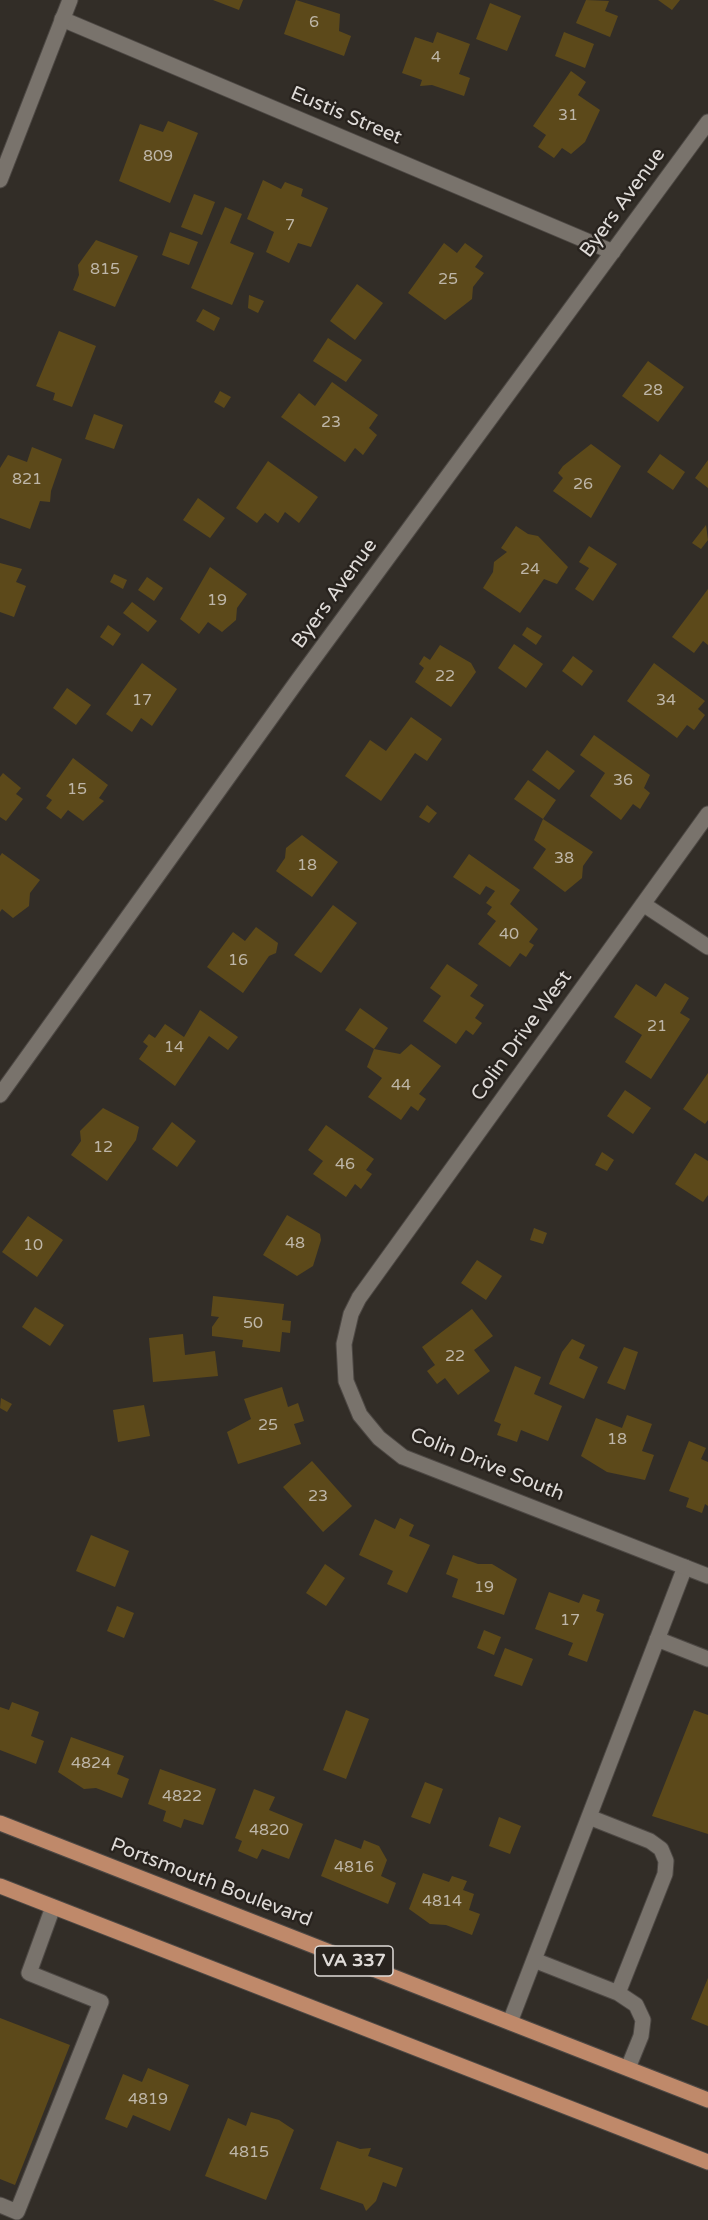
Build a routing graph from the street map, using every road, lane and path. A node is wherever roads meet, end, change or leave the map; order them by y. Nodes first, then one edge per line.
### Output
1 (70, 0) edge
2 (62, 19) junction
3 (708, 122) edge
4 (0, 180) edge
5 (613, 252) junction
6 (708, 814) edge
7 (643, 904) junction
8 (708, 947) edge
9 (0, 1095) edge
10 (370, 1282) joint
11 (684, 1567) junction
12 (708, 1576) edge
13 (657, 1639) junction
14 (708, 1659) edge
15 (589, 1816) junction
16 (0, 1823) edge
17 (0, 1886) edge
18 (53, 1907) junction
19 (534, 1960) junction
20 (618, 1993) junction
21 (510, 2022) junction
22 (628, 2068) junction
23 (708, 2100) edge
24 (708, 2162) edge
25 (0, 2205) edge

1 - 2 street
2 - 4 street
2 - 5 street, Eustis Street
3 - 5 street, Byers Avenue
5 - 9 street, Byers Avenue
6 - 7 street, Colin Drive West
7 - 8 street
7 - 10 street, Colin Drive West
10 - 11 street, Colin Drive South
11 - 12 street, Colin Drive South
11 - 13 street
13 - 14 street
13 - 15 street
15 - 19 street
15 - 20 street
16 - 21 main road, Portsmouth Boulevard / VA 337
17 - 18 main road
18 - 24 main road
18 - 25 street
19 - 20 street
19 - 21 street
20 - 22 street
21 - 22 main road, Portsmouth Boulevard / VA 337
22 - 23 main road, Portsmouth Boulevard / VA 337

